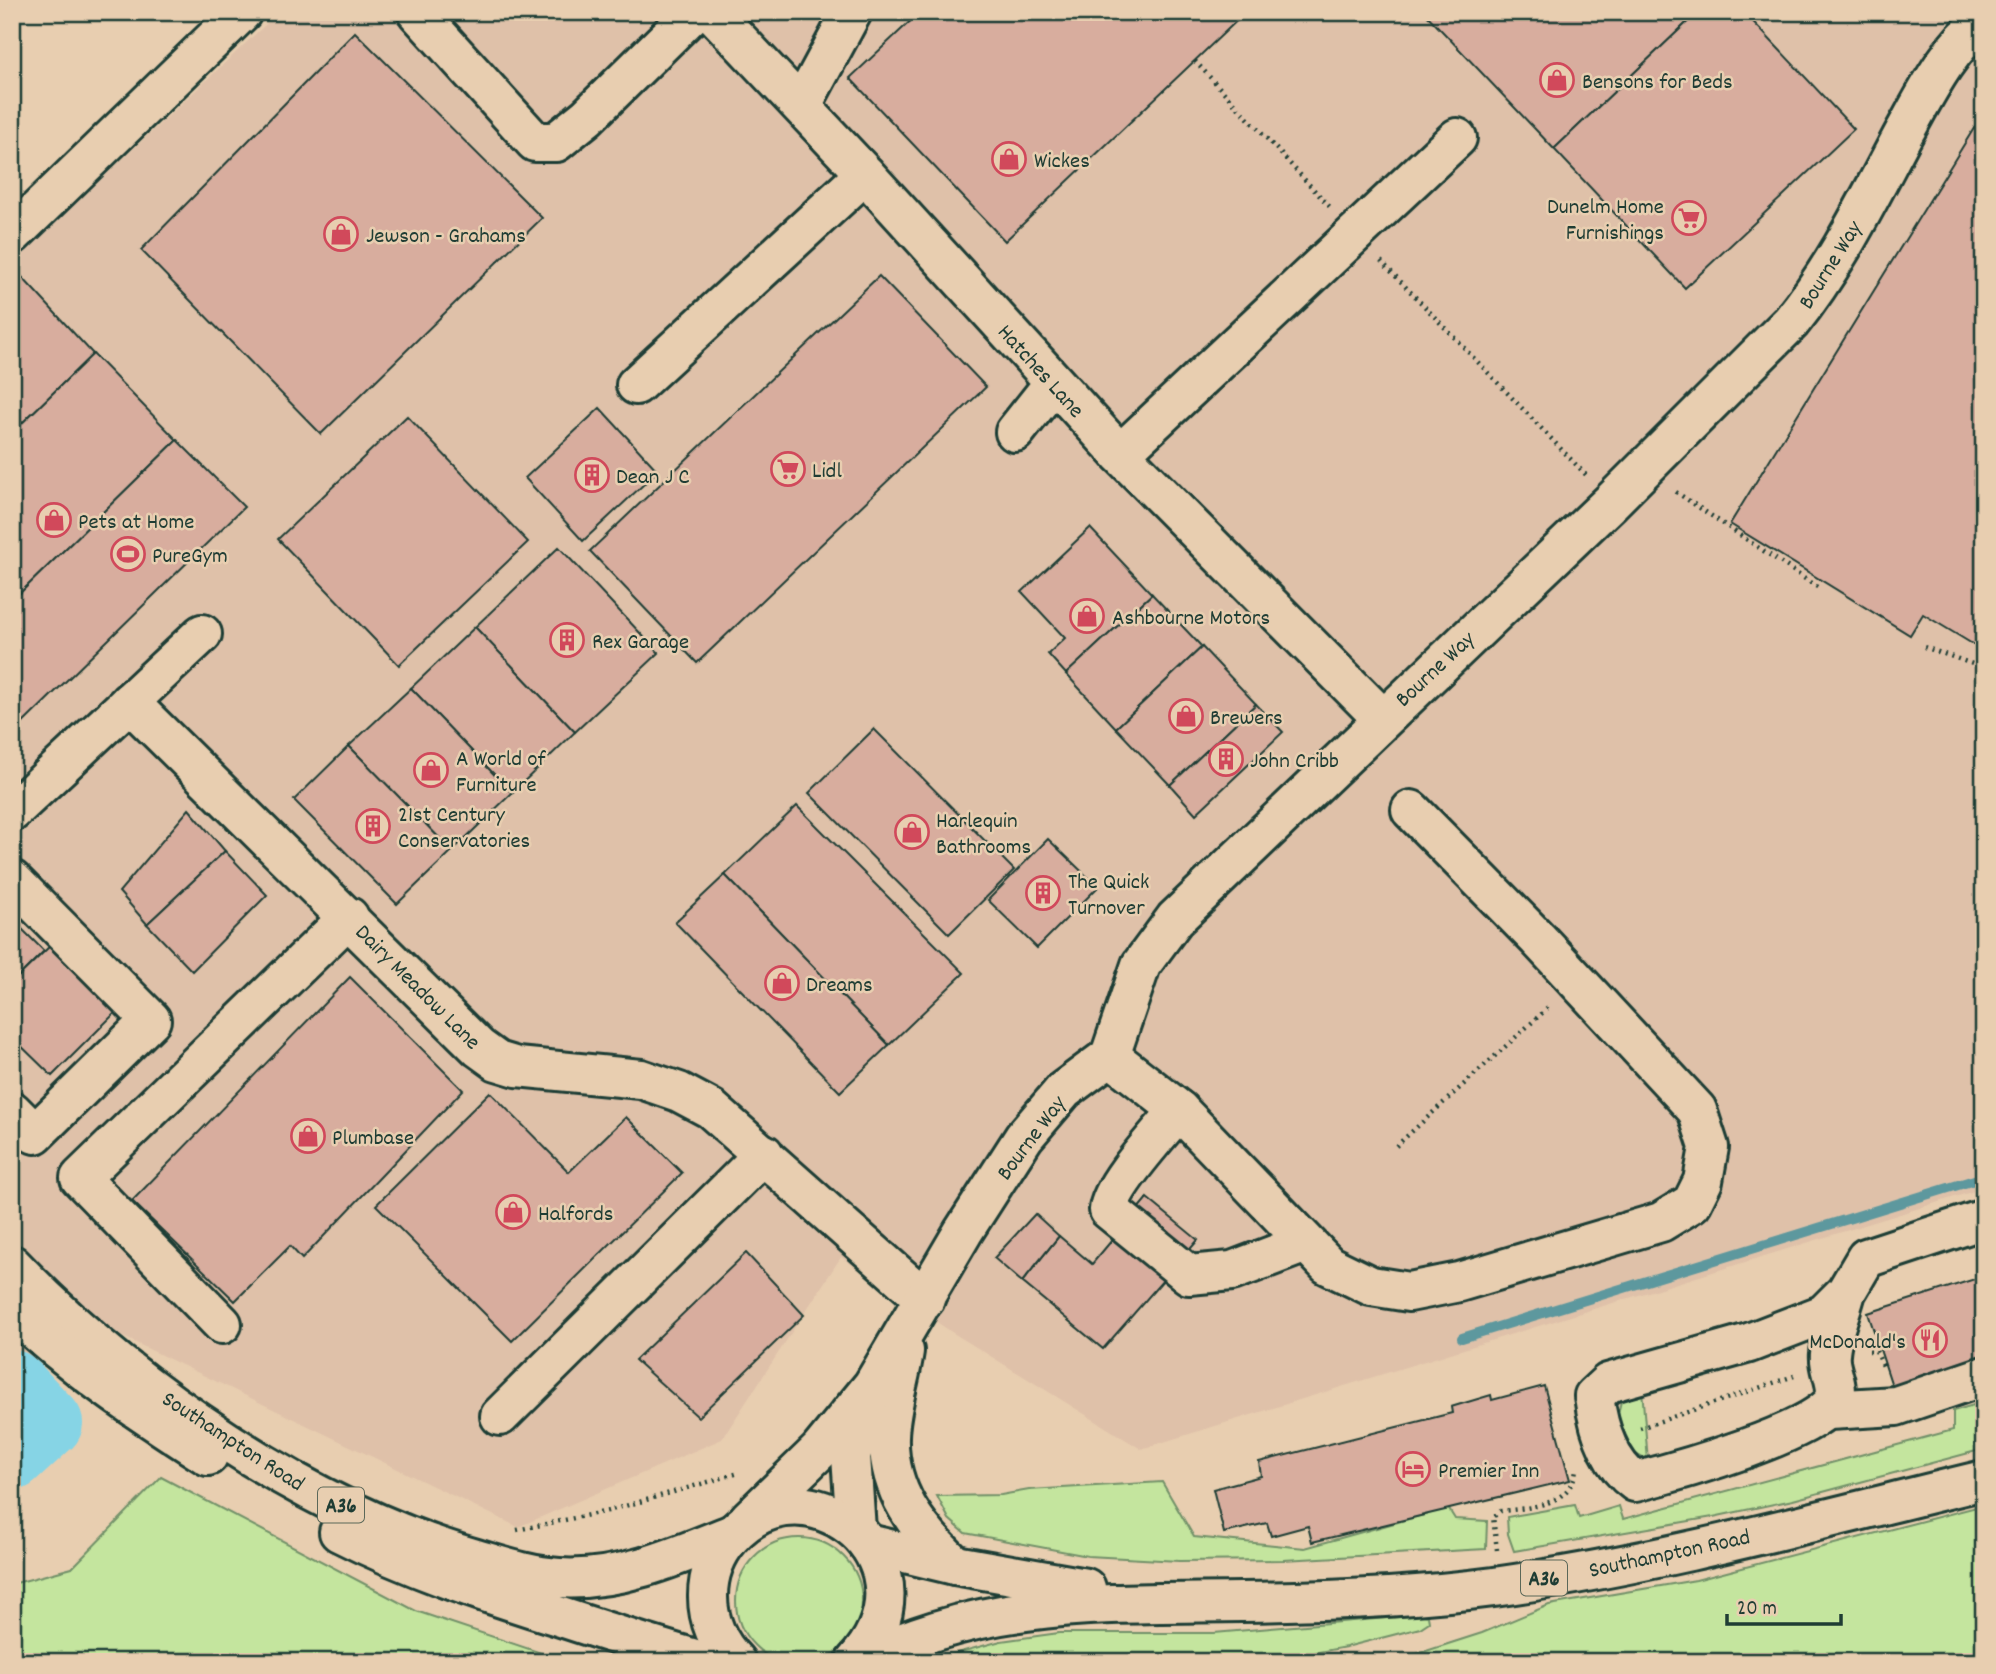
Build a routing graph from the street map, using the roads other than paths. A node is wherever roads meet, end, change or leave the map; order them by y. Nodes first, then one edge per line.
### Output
1 (242, 12) edge
2 (417, 12) edge
3 (694, 12) edge
4 (712, 12) edge
5 (852, 12) edge
6 (1984, 20) edge
7 (802, 105) junction
8 (1457, 138) dead end
9 (865, 174) junction
10 (12, 235) edge
11 (636, 384) dead end
12 (1054, 384) junction
13 (1015, 432) dead end
14 (1120, 454) junction
15 (202, 634) dead end
16 (129, 702) junction
17 (1382, 718) junction
18 (1411, 810) dead end
19 (12, 812) edge
20 (12, 880) edge
21 (349, 917) junction
22 (1111, 1056) junction
23 (1179, 1110) junction
24 (12, 1111) edge
25 (764, 1154) junction
26 (1984, 1219) edge
27 (1306, 1243) junction
28 (12, 1265) edge
29 (1846, 1292) junction
30 (12, 1309) edge
31 (916, 1314) junction
32 (222, 1324) dead end
33 (1984, 1376) edge
34 (873, 1385) junction
35 (1829, 1410) junction
36 (500, 1416) dead end
37 (1984, 1480) edge
38 (740, 1527) junction
39 (862, 1537) junction
40 (955, 1565) junction
41 (1181, 1601) junction
42 (706, 1662) edge
43 (736, 1662) edge
44 (856, 1662) edge

1 - 10 main road
2 - 3 main road
4 - 7 main road, Hatches Lane
5 - 7 main road
6 - 17 main road, Bourne Way
7 - 9 main road, Hatches Lane
8 - 14 main road
9 - 11 main road
9 - 12 main road, Hatches Lane
12 - 13 main road
12 - 14 main road, Hatches Lane
14 - 17 main road, Hatches Lane
15 - 16 main road
16 - 19 main road
16 - 21 main road, Dairy Meadow Lane
17 - 22 main road, Bourne Way
18 - 27 main road
20 - 24 main road
21 - 25 main road, Dairy Meadow Lane
21 - 32 main road
22 - 23 main road
22 - 31 main road, Bourne Way
23 - 27 main road
23 - 27 main road
25 - 31 main road, Dairy Meadow Lane
25 - 36 main road
26 - 29 main road
28 - 38 main road, Southampton Road / A36
29 - 35 main road
29 - 35 main road
30 - 42 main road, Southampton Road / A36
31 - 34 main road, Bourne Way
31 - 40 main road, Bourne Way
33 - 35 main road
34 - 38 main road, Bourne Way
34 - 39 main road, Bourne Way
37 - 41 main road, Southampton Road / A36
38 - 39 main road, Southampton Road
38 - 43 main road
39 - 40 main road, A36
39 - 44 main road, Bourne Way
40 - 41 main road, A36
41 - 44 main road, A36

